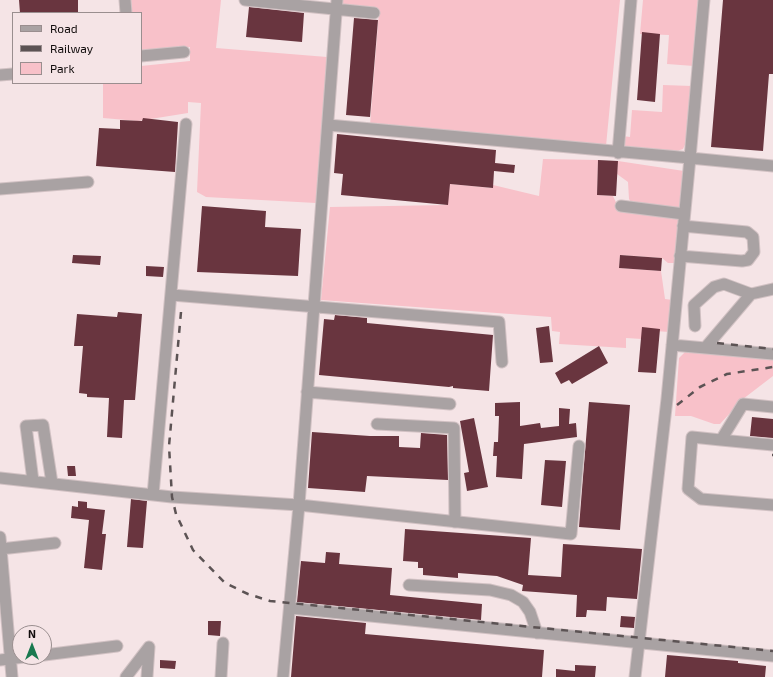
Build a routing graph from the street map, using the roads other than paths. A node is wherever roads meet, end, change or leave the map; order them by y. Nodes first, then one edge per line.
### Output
1 (125, 0) edge
2 (246, 0) edge
3 (631, 0) edge
4 (704, 0) edge
5 (337, 5) edge
6 (126, 12) edge
7 (374, 13) dead end
8 (184, 52) dead end
9 (142, 56) edge
10 (12, 74) edge
11 (0, 75) edge
12 (186, 124) dead end
13 (328, 126) junction
14 (618, 153) junction
15 (690, 158) junction
16 (773, 166) edge
17 (88, 182) dead end
18 (0, 189) edge
19 (621, 206) dead end
20 (684, 214) junction
21 (683, 226) junction
22 (680, 256) junction
23 (773, 289) edge
24 (751, 294) junction
25 (172, 295) junction
26 (314, 308) junction
27 (695, 326) dead end
28 (672, 344) junction
29 (705, 348) junction
30 (773, 354) edge
31 (502, 362) dead end
32 (307, 392) junction
33 (450, 404) dead end
34 (773, 407) edge
35 (377, 424) dead end
36 (721, 440) junction
37 (773, 445) edge
38 (579, 446) dead end
39 (0, 478) edge
40 (33, 481) junction
41 (52, 483) junction
42 (153, 495) junction
43 (299, 505) junction
44 (773, 505) edge
45 (455, 522) junction
46 (0, 537) edge
47 (55, 542) dead end
48 (1, 549) edge
49 (409, 585) dead end
50 (290, 608) junction
51 (537, 633) junction
52 (223, 643) dead end
53 (638, 644) junction
54 (117, 646) dead end
55 (52, 654) edge
56 (773, 656) edge
57 (5, 659) edge
58 (12, 677) edge
59 (126, 677) edge
60 (147, 677) edge
61 (221, 677) edge
62 (283, 677) edge
63 (634, 677) edge

1 - 6 street
2 - 5 street
3 - 14 street
4 - 15 street
5 - 7 street
5 - 13 street
8 - 9 street
10 - 11 street
12 - 25 street
13 - 14 street
13 - 26 street
14 - 15 street
15 - 16 street
15 - 20 street
17 - 18 street
19 - 20 street
20 - 21 street
21 - 22 street
21 - 22 street
22 - 28 street
23 - 24 street
24 - 27 street
24 - 29 street
25 - 26 street
25 - 42 street
26 - 31 street
26 - 32 street
28 - 29 street
28 - 53 street
29 - 30 street
32 - 33 street
32 - 43 street
34 - 36 street
35 - 45 street
36 - 37 street
36 - 44 street
38 - 45 street
39 - 40 street
40 - 41 street
40 - 41 street
41 - 42 street
42 - 43 street
43 - 45 street
43 - 50 street
46 - 48 street
47 - 48 street
48 - 57 street
49 - 51 street
50 - 51 street
50 - 62 street
51 - 53 street
52 - 61 street
53 - 56 street
53 - 63 street
54 - 55 street
57 - 58 street
59 - 60 street

